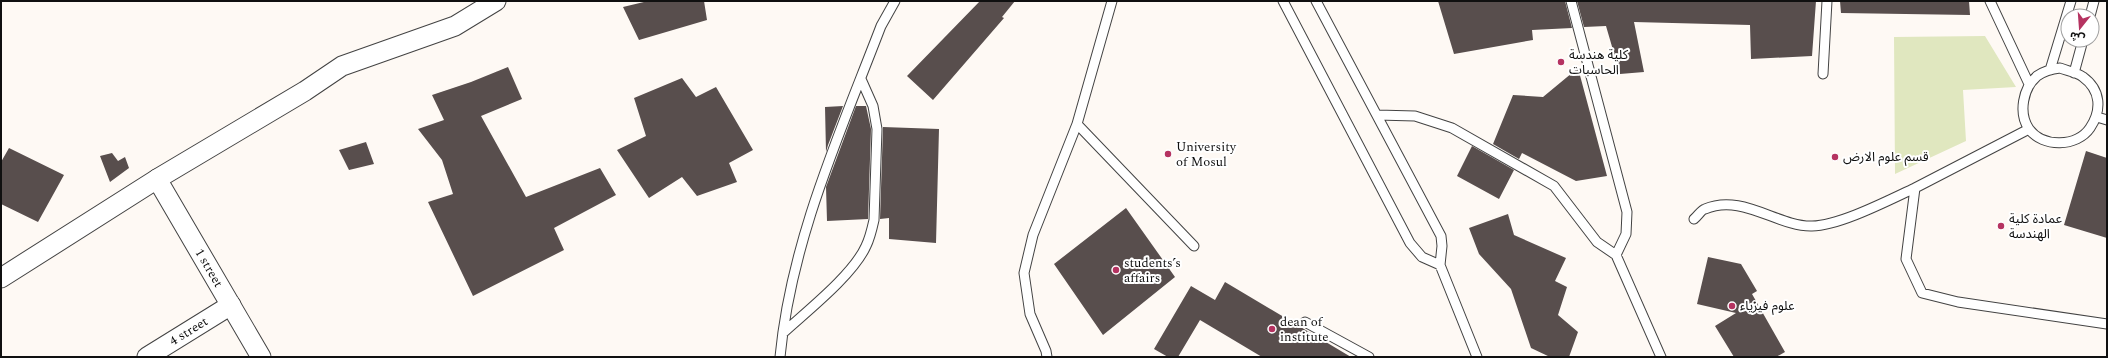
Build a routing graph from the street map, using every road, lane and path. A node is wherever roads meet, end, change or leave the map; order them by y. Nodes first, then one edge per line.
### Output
1 (496, 1) edge
2 (895, 1) edge
3 (1112, 1) edge
4 (1282, 1) edge
5 (1316, 1) edge
6 (1571, 1) edge
7 (1827, 1) edge
8 (1990, 1) edge
9 (2071, 1) edge
10 (2081, 48) edge
11 (2050, 70) junction
12 (2074, 73) junction
13 (1823, 74) dead end
14 (861, 79) junction
15 (2029, 84) junction
16 (1378, 115) junction
17 (2097, 117) junction
18 (2107, 120) edge
19 (1077, 124) junction
20 (2029, 129) junction
21 (157, 179) junction
22 (1915, 188) junction
23 (1694, 219) dead end
24 (1194, 246) dead end
25 (1616, 255) junction
26 (1440, 265) junction
27 (1, 278) edge
28 (231, 305) junction
29 (1305, 322) dead end
30 (2107, 324) edge
31 (782, 333) junction
32 (146, 357) edge
33 (261, 357) edge
34 (780, 357) edge
35 (1047, 357) edge
36 (1369, 357) edge
37 (1477, 357) edge
38 (1662, 357) edge

1 - 21 street
2 - 14 lane
3 - 19 lane
4 - 26 lane
5 - 16 lane
6 - 25 lane
7 - 13 lane
8 - 15 lane
9 - 11 lane
10 - 12 lane
11 - 12 lane
11 - 15 lane
12 - 17 lane
14 - 31 lane
14 - 31 lane
15 - 20 lane
16 - 25 lane
16 - 26 lane
17 - 18 lane
17 - 20 lane
19 - 24 lane
19 - 35 lane
20 - 22 lane
21 - 27 street
21 - 28 street, 1 street
22 - 23 lane
22 - 30 lane
25 - 38 lane
26 - 37 lane
28 - 32 street, 4 street
28 - 33 street, 1 street
29 - 36 lane
31 - 34 lane

